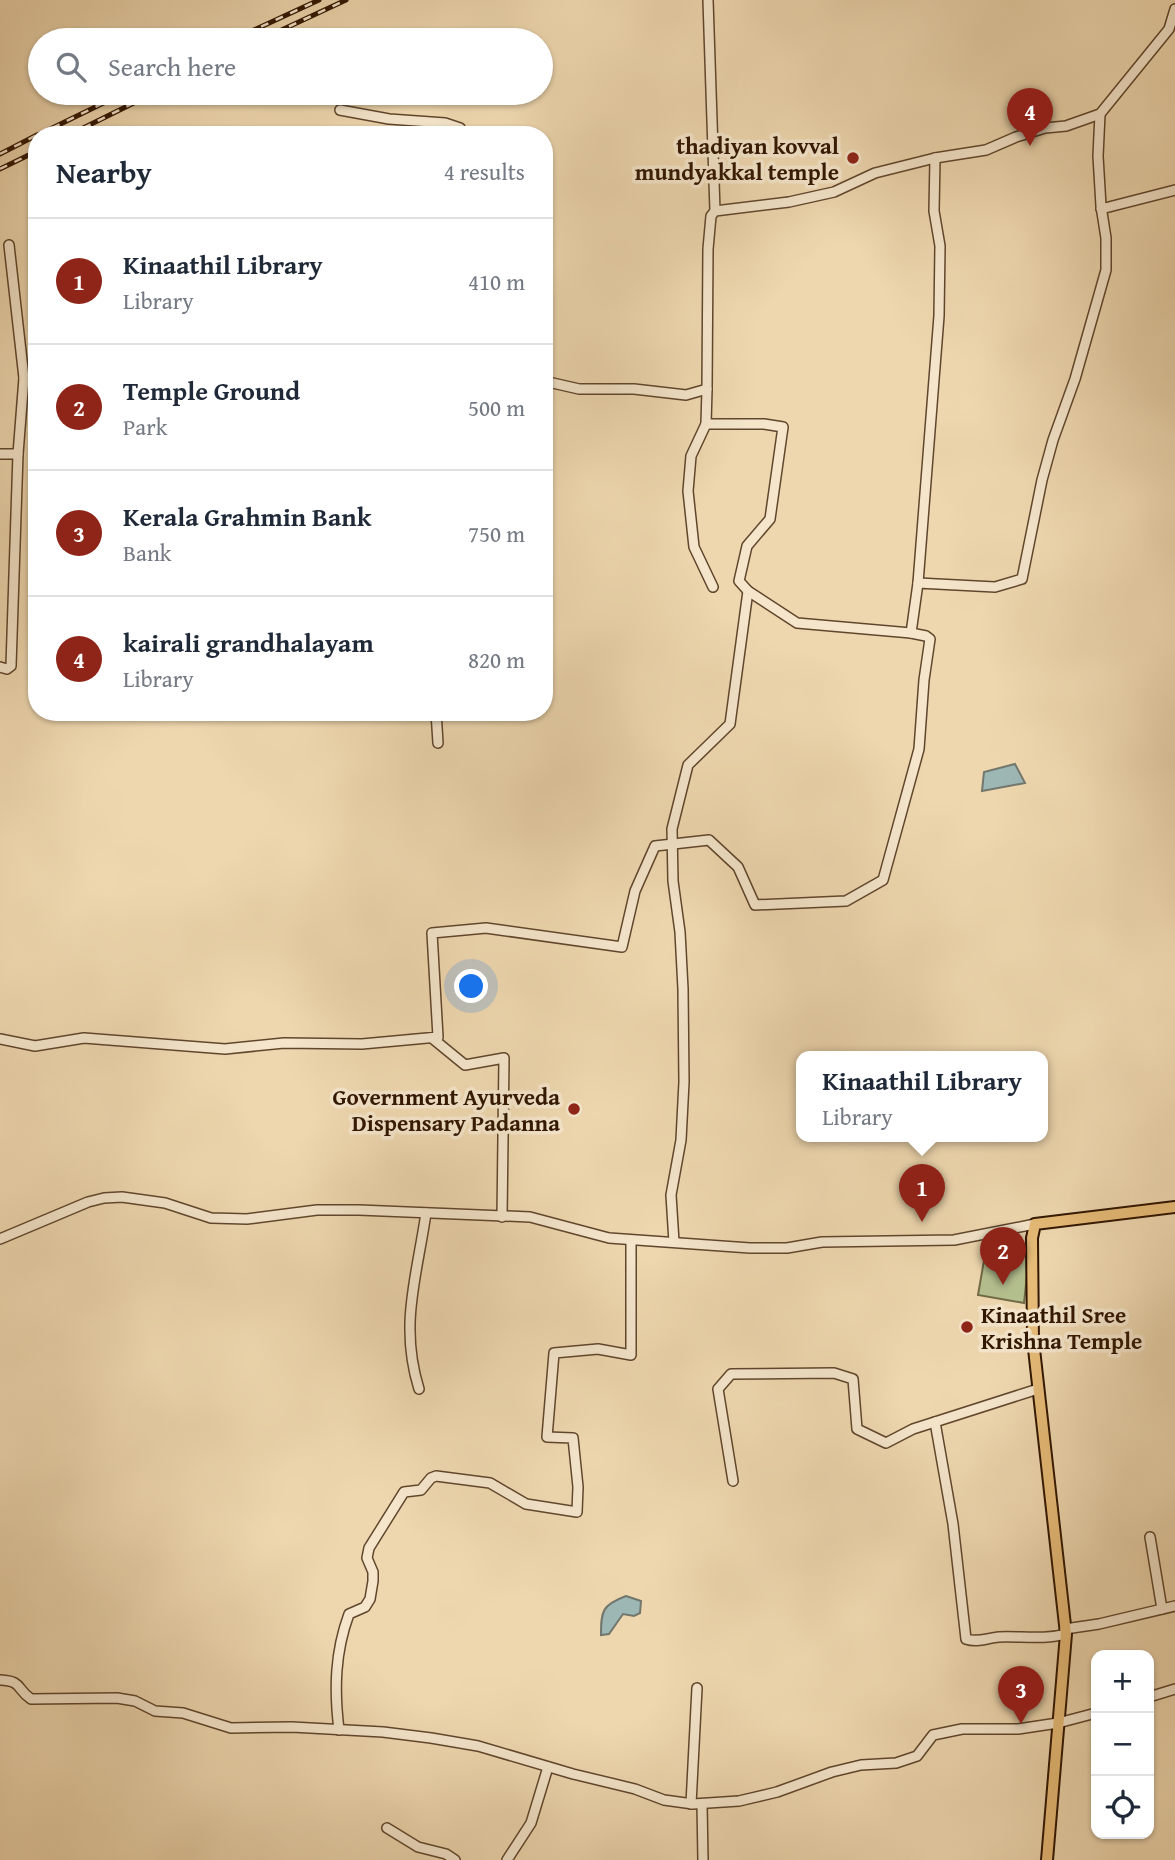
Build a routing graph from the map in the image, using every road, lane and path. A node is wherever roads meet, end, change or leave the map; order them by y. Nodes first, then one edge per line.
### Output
1 (708, 0) edge
2 (1175, 9) edge
3 (340, 110) dead end
4 (1100, 114) junction
5 (454, 126) edge
6 (935, 158) junction
7 (1175, 190) edge
8 (1101, 209) junction
9 (715, 211) junction
10 (9, 244) dead end
11 (24, 378) junction
12 (28, 378) edge
13 (553, 382) edge
14 (707, 389) junction
15 (706, 424) junction
16 (0, 454) edge
17 (18, 454) junction
18 (918, 583) junction
19 (713, 587) dead end
20 (748, 591) junction
21 (911, 633) junction
22 (0, 667) edge
23 (437, 721) edge
24 (438, 743) dead end
25 (673, 844) junction
26 (432, 1038) junction
27 (0, 1039) edge
28 (1175, 1207) edge
29 (426, 1213) junction
30 (502, 1217) junction
31 (1035, 1224) junction
32 (0, 1239) edge
33 (631, 1240) junction
34 (674, 1242) junction
35 (419, 1389) dead end
36 (1038, 1389) junction
37 (935, 1422) junction
38 (733, 1480) dead end
39 (1150, 1537) dead end
40 (1175, 1606) edge
41 (1162, 1609) junction
42 (1065, 1632) junction
43 (0, 1679) edge
44 (697, 1688) dead end
45 (1175, 1689) edge
46 (1154, 1695) edge
47 (1091, 1714) edge
48 (1058, 1723) junction
49 (339, 1730) junction
50 (548, 1767) junction
51 (691, 1804) junction
52 (702, 1804) junction
53 (387, 1828) dead end
54 (455, 1860) edge
55 (507, 1860) edge
56 (703, 1860) edge
57 (1047, 1860) edge

1 - 9 street
2 - 4 street
3 - 5 street
4 - 6 street
4 - 8 street
6 - 9 street
6 - 18 street
7 - 8 street
8 - 18 street
9 - 14 street
10 - 11 street
11 - 12 street
11 - 17 street
13 - 14 street
14 - 15 street
15 - 19 street
15 - 20 street
16 - 17 street
17 - 22 street
18 - 21 street
20 - 21 street
20 - 25 street
21 - 25 street
23 - 24 street
25 - 26 street
25 - 34 street
26 - 27 street
26 - 30 street
28 - 31 main road
29 - 30 street
29 - 32 street
29 - 35 street
30 - 33 street
31 - 34 street
31 - 36 main road
33 - 34 street
33 - 49 street
36 - 37 street
36 - 42 main road
37 - 38 street
37 - 42 street
39 - 41 street
40 - 41 street
41 - 42 street
42 - 48 main road
43 - 49 street
44 - 51 street
45 - 46 street
47 - 48 street
48 - 52 street
48 - 57 main road
49 - 50 street
50 - 51 street
50 - 55 street
51 - 52 street
52 - 56 street
53 - 54 street

